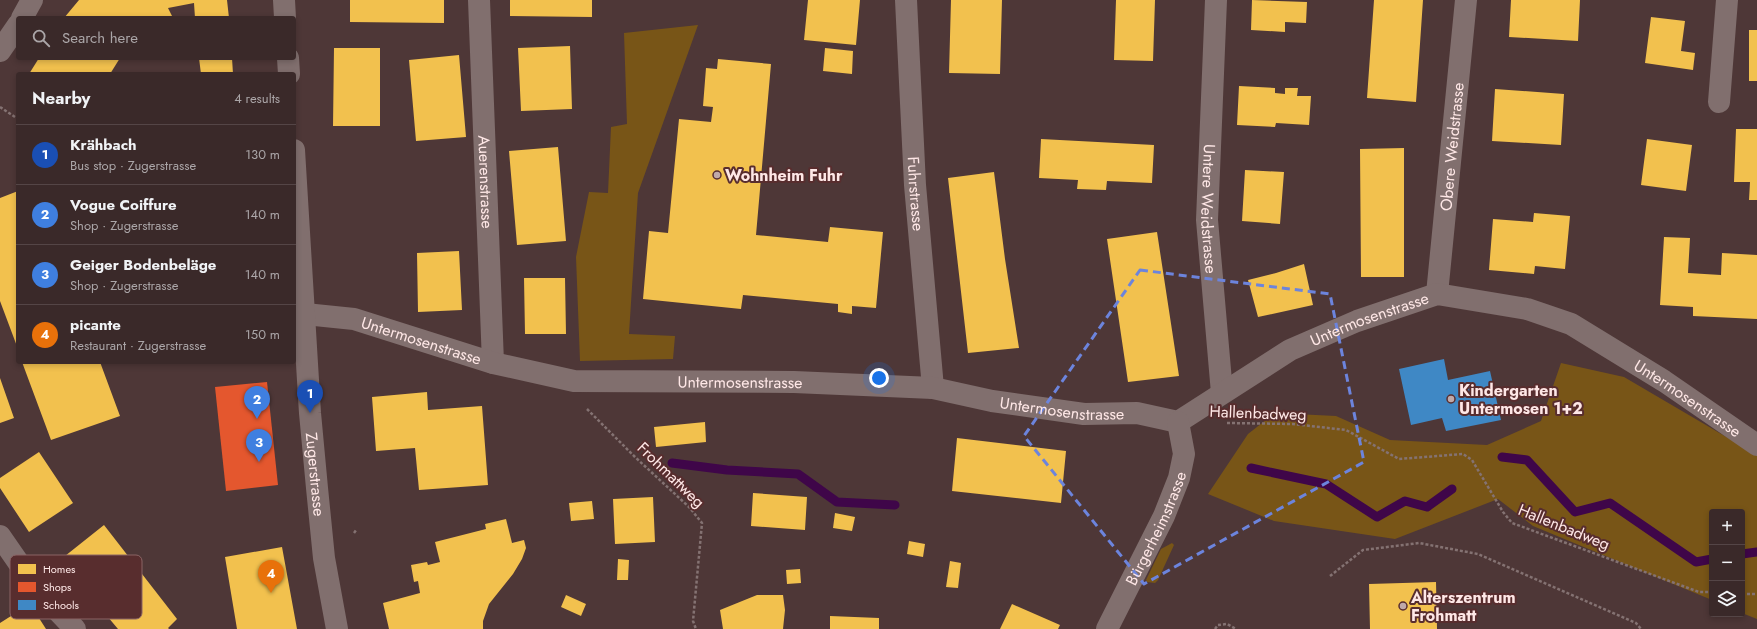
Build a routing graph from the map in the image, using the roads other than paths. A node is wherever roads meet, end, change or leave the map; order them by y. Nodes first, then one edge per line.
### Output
1 (32, 0) edge
2 (284, 0) edge
3 (479, 0) edge
4 (906, 0) edge
5 (1216, 0) edge
6 (1466, 0) edge
7 (1727, 0) edge
8 (23, 16) edge
9 (285, 16) edge
10 (16, 28) edge
11 (0, 51) edge
12 (288, 60) edge
13 (289, 72) edge
14 (1719, 102) dead end
15 (296, 180) edge
16 (1437, 294) junction
17 (305, 314) junction
18 (492, 363) junction
19 (933, 388) junction
20 (1222, 393) junction
21 (1178, 422) junction
22 (1757, 445) edge
23 (0, 536) edge
24 (13, 555) edge
25 (65, 619) edge
26 (75, 629) edge
27 (337, 629) edge
28 (1107, 629) edge

1 - 8 street
2 - 9 street
3 - 18 street, Auerenstrasse
4 - 19 street, Fuhrstrasse
5 - 20 street, Untere Weidstrasse
6 - 16 street, Obere Weidstrasse
7 - 14 street
10 - 11 street
12 - 13 street
15 - 17 street, Zugerstrasse
16 - 20 street, Untermosenstrasse
16 - 22 street, Untermosenstrasse
17 - 18 street, Untermosenstrasse
17 - 27 street, Zugerstrasse
18 - 19 street, Untermosenstrasse
19 - 21 street, Untermosenstrasse
20 - 21 street, Untermosenstrasse
21 - 28 street, Bürgerheimstrasse
23 - 24 street
25 - 26 street

